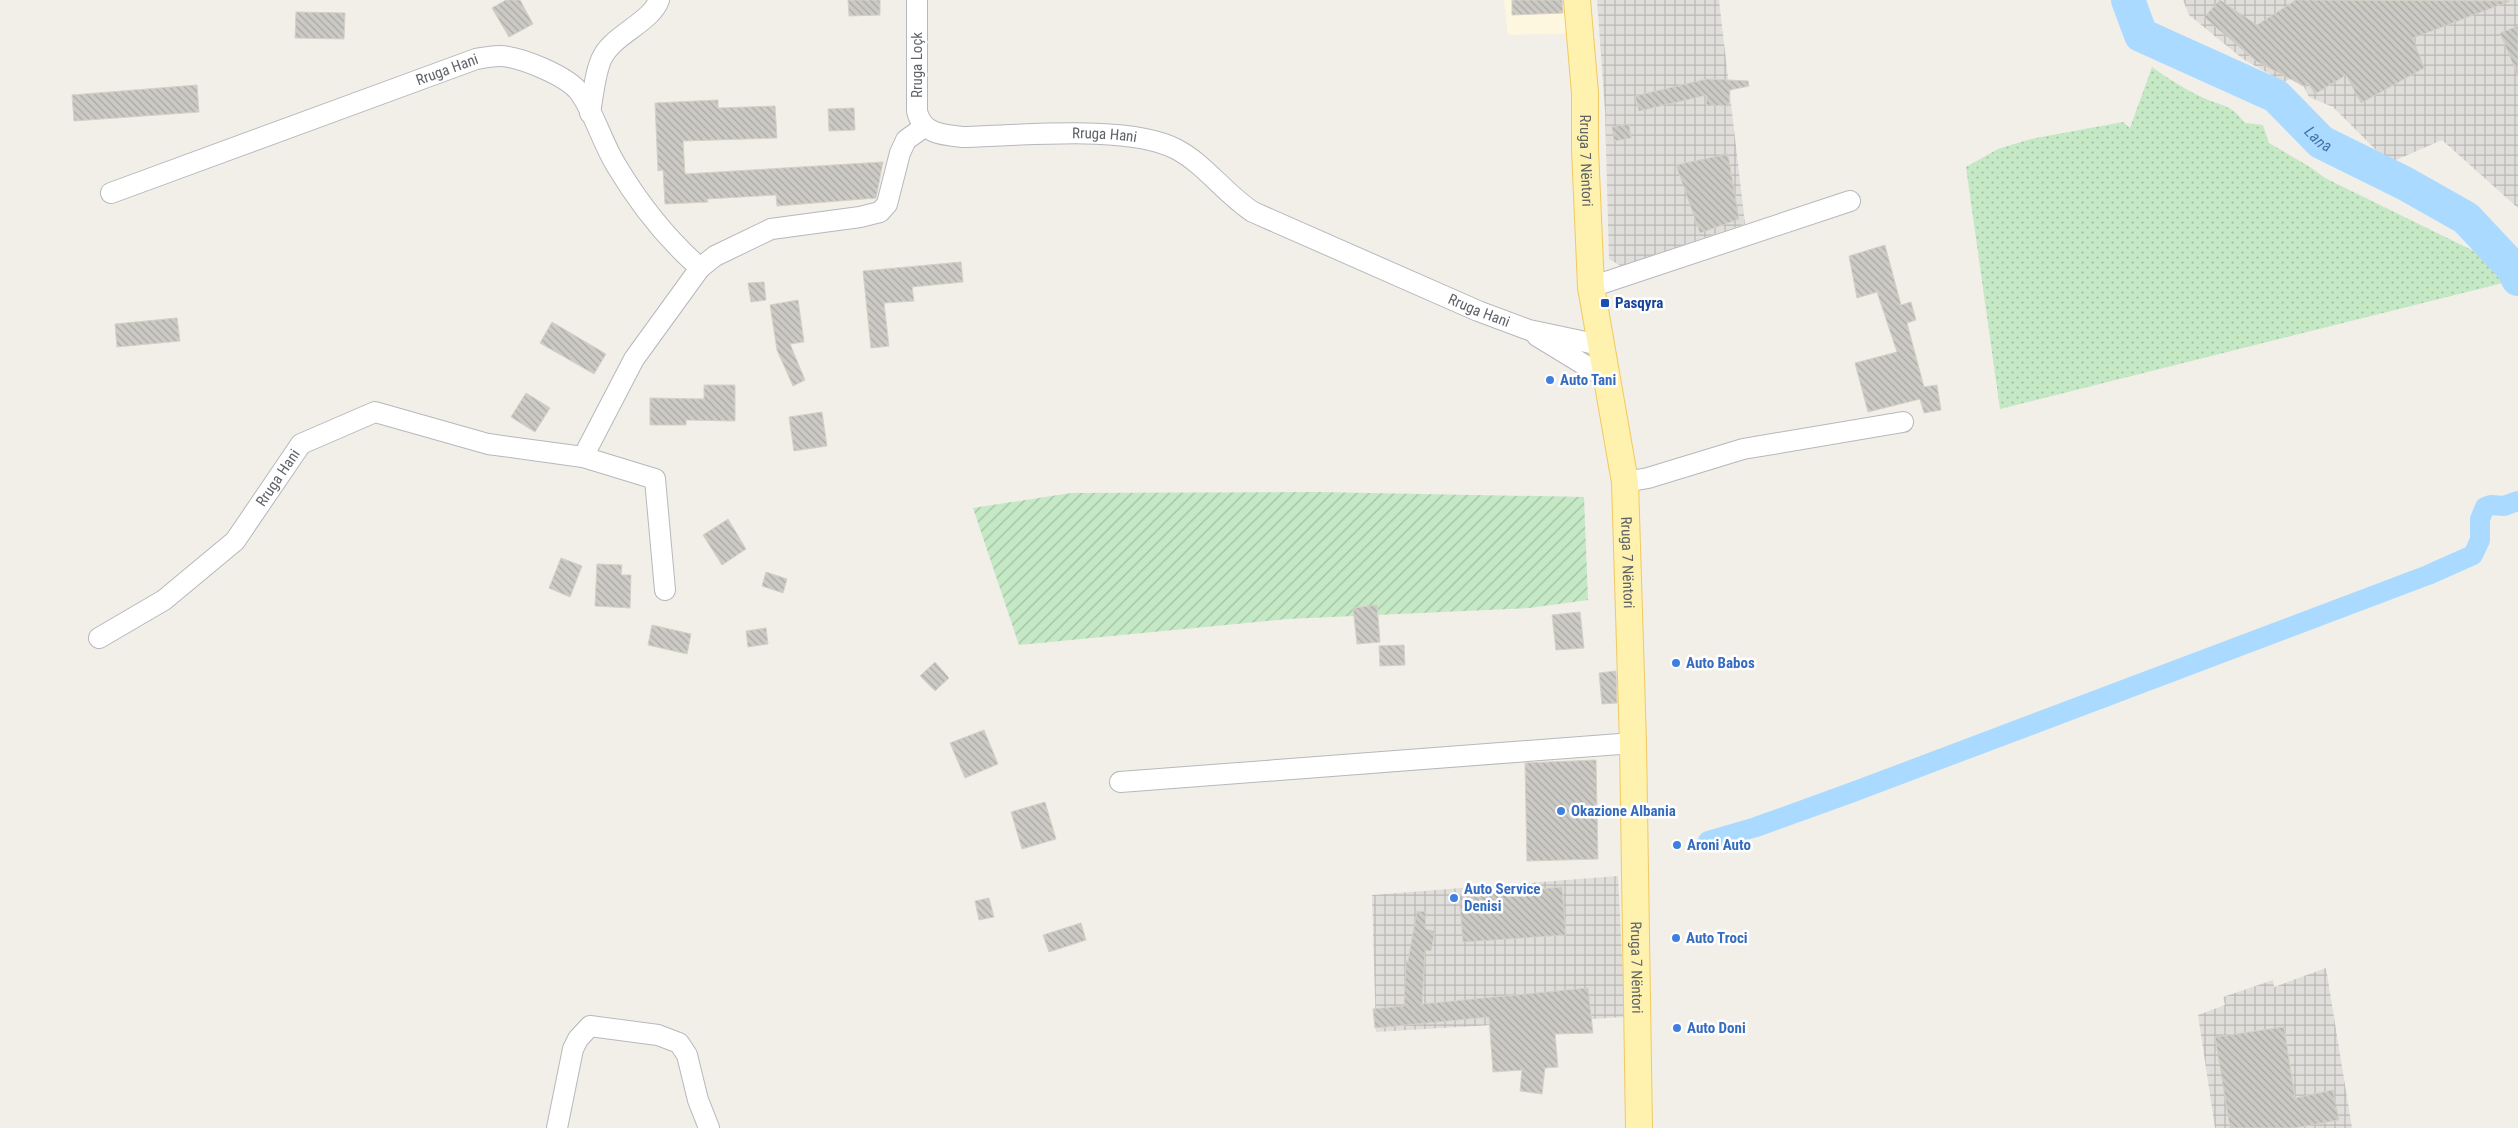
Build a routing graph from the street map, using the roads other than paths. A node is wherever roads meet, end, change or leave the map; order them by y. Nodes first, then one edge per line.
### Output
1 (659, 0) edge
2 (917, 0) edge
3 (1577, 0) edge
4 (590, 113) junction
5 (924, 127) junction
6 (110, 193) dead end
7 (1850, 201) dead end
8 (700, 268) junction
9 (1590, 287) junction
10 (1529, 330) junction
11 (1600, 345) junction
12 (1606, 378) junction
13 (1903, 422) dead end
14 (583, 457) junction
15 (1625, 482) junction
16 (665, 590) dead end
17 (99, 638) dead end
18 (1633, 743) junction
19 (1120, 782) dead end
20 (557, 1128) edge
21 (709, 1128) edge
22 (1639, 1128) edge

1 - 4 street
2 - 5 street, Rruga Loçk
3 - 9 main road, Rruga 7 Nëntori
4 - 6 street, Rruga Hani
4 - 8 street, Rruga Hani
5 - 8 street
5 - 10 street, Rruga Hani
7 - 9 street
8 - 14 street
9 - 11 main road, Rruga 7 Nëntori
10 - 11 street, Rruga Hani
10 - 12 street, Rruga Hani
11 - 12 main road, Rruga 7 Nëntori
12 - 15 main road, Rruga 7 Nëntori
13 - 15 street
14 - 16 street, Rruga Hani
14 - 17 street, Rruga Hani
15 - 18 main road, Rruga 7 Nëntori
18 - 19 street
18 - 22 main road, Rruga 7 Nëntori
20 - 21 street

